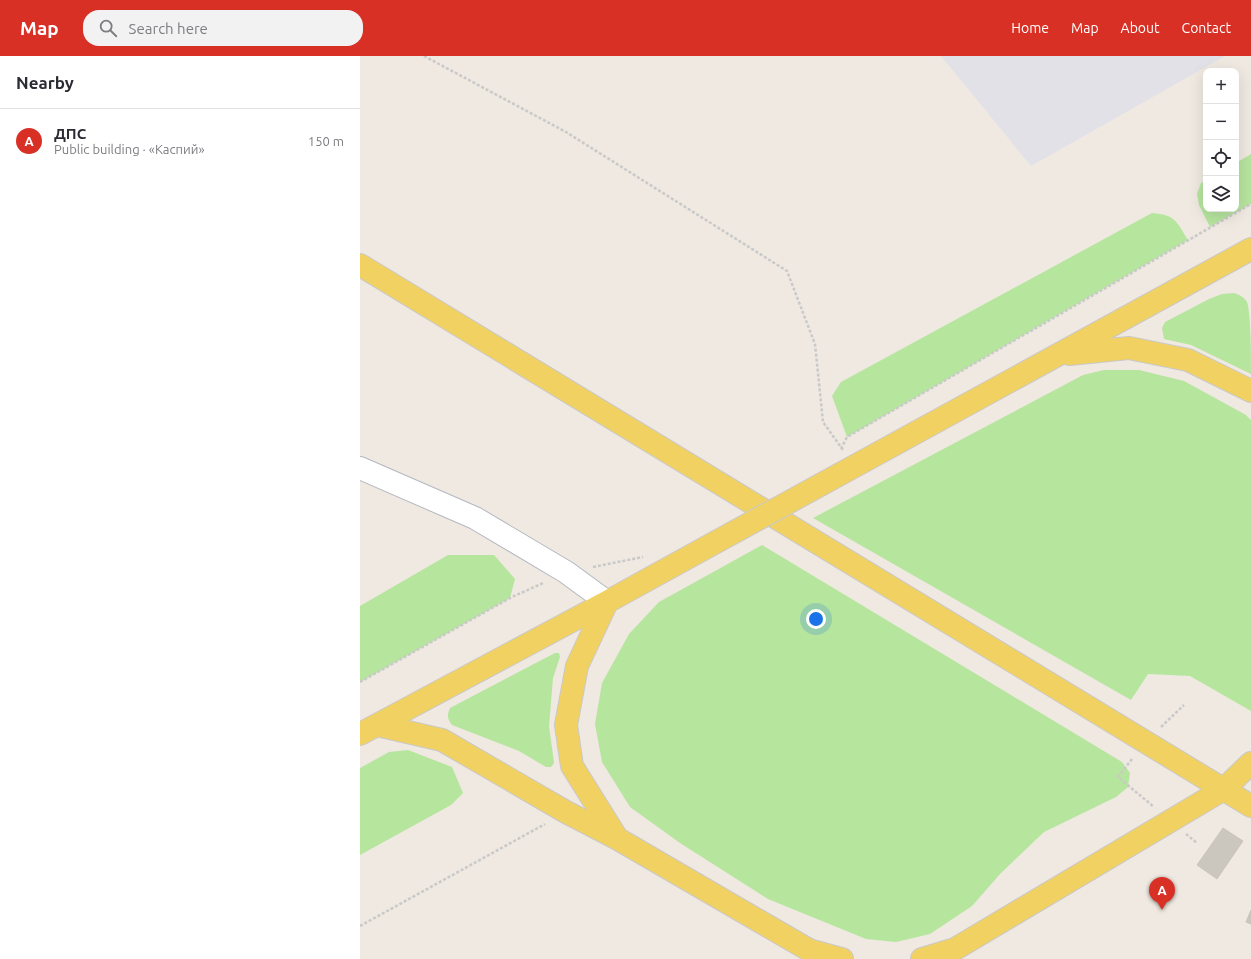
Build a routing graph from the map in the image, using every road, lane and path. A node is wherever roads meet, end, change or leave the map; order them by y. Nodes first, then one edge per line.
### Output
1 (424, 56) edge
2 (1251, 204) edge
3 (1251, 250) edge
4 (360, 265) edge
5 (1060, 355) junction
6 (1251, 391) edge
7 (841, 447) junction
8 (845, 461) junction
9 (360, 468) edge
10 (648, 556) dead end
11 (566, 572) junction
12 (607, 602) junction
13 (360, 682) edge
14 (1184, 705) dead end
15 (368, 730) edge
16 (1146, 742) junction
17 (1251, 763) edge
18 (1224, 789) junction
19 (1251, 806) edge
20 (566, 812) junction
21 (1170, 821) junction
22 (618, 839) junction
23 (1197, 843) dead end
24 (360, 926) edge
25 (842, 959) edge
26 (922, 959) edge

1 - 7 path
2 - 7 path
3 - 5 main road
4 - 16 main road
5 - 6 main road
5 - 8 main road
7 - 8 path
7 - 8 path
8 - 12 main road, bridge
9 - 11 street
10 - 11 path
11 - 12 street
11 - 13 path
12 - 15 main road
12 - 22 main road
14 - 16 path
15 - 20 main road
16 - 18 main road
16 - 21 path
17 - 18 main road
18 - 19 main road
18 - 21 main road
20 - 22 main road
20 - 24 path
21 - 23 path
21 - 26 main road
22 - 25 main road

